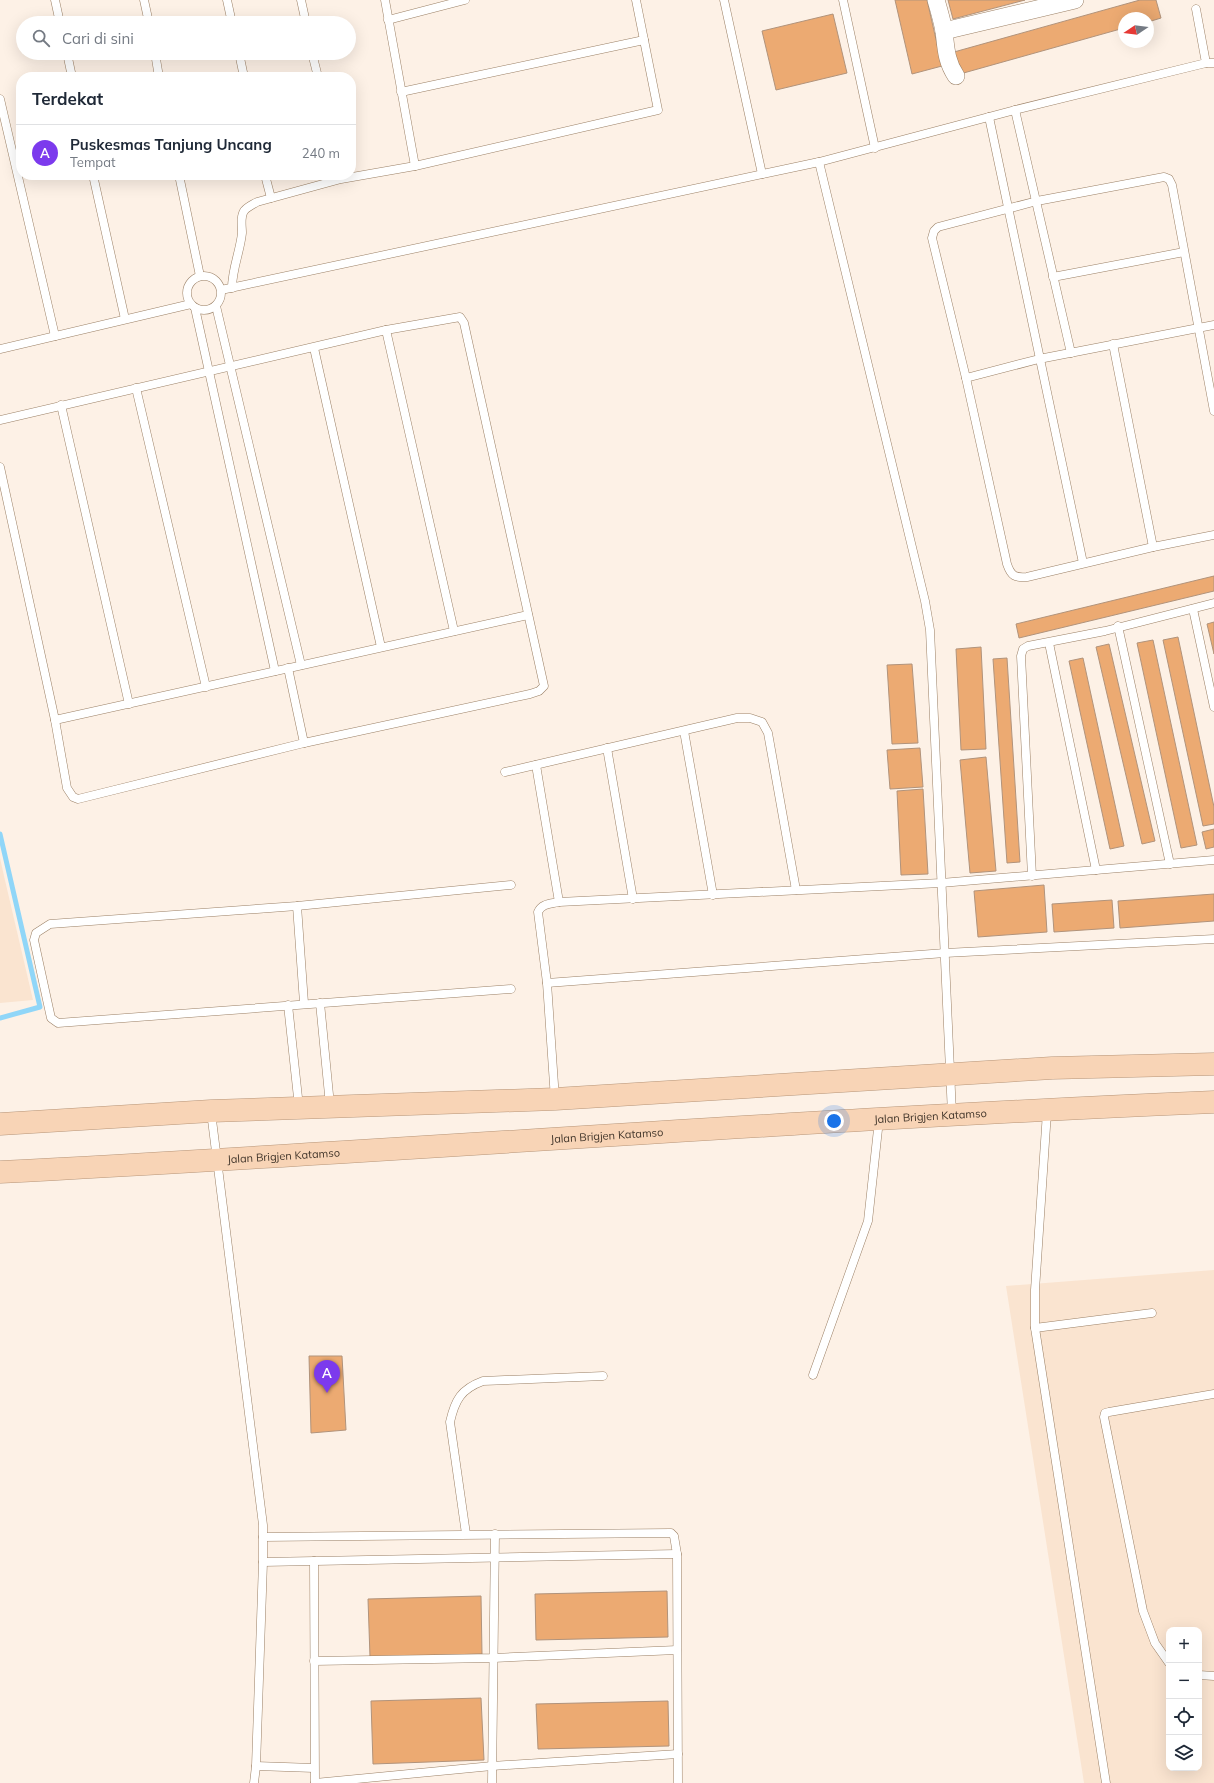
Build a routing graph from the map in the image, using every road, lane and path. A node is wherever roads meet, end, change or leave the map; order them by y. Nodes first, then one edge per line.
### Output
1 (55, 0) edge
2 (144, 0) edge
3 (227, 0) edge
4 (300, 0) edge
5 (384, 0) edge
6 (465, 0) edge
7 (636, 0) edge
8 (724, 0) edge
9 (843, 0) edge
10 (936, 0) edge
11 (1075, 0) edge
12 (1196, 9) dead end
13 (58, 16) edge
14 (147, 16) edge
15 (230, 16) edge
16 (304, 16) edge
17 (388, 20) junction
18 (944, 31) junction
19 (644, 40) junction
20 (68, 60) edge
21 (156, 60) edge
22 (240, 60) edge
23 (314, 60) edge
24 (1210, 63) edge
25 (71, 72) edge
26 (159, 72) edge
27 (243, 72) edge
28 (317, 72) edge
29 (956, 76) dead end
30 (401, 92) junction
31 (0, 99) edge
32 (1015, 110) junction
33 (988, 117) junction
34 (875, 148) junction
35 (819, 162) junction
36 (415, 166) junction
37 (16, 168) edge
38 (762, 174) junction
39 (356, 175) edge
40 (19, 180) edge
41 (95, 180) edge
42 (180, 180) edge
43 (266, 180) edge
44 (330, 180) edge
45 (271, 198) junction
46 (1037, 201) junction
47 (1008, 209) junction
48 (1184, 252) junction
49 (200, 276) junction
50 (1053, 278) junction
51 (232, 288) junction
52 (221, 290) junction
53 (193, 306) junction
54 (216, 306) junction
55 (125, 318) junction
56 (1214, 324) edge
57 (1197, 328) junction
58 (386, 330) junction
59 (55, 336) junction
60 (1113, 344) junction
61 (314, 348) junction
62 (0, 349) edge
63 (1071, 353) junction
64 (1039, 359) junction
65 (230, 367) junction
66 (209, 372) junction
67 (966, 378) junction
68 (136, 388) junction
69 (61, 405) junction
70 (1214, 411) edge
71 (0, 420) edge
72 (0, 467) edge
73 (1214, 535) edge
74 (1153, 547) junction
75 (1083, 563) junction
76 (1214, 603) edge
77 (1192, 609) junction
78 (528, 615) junction
79 (1118, 626) junction
80 (454, 631) junction
81 (1049, 643) junction
82 (381, 647) junction
83 (301, 666) junction
84 (288, 668) junction
85 (275, 671) junction
86 (206, 687) junction
87 (129, 704) junction
88 (1214, 707) edge
89 (55, 720) junction
90 (684, 731) junction
91 (304, 742) junction
92 (607, 748) junction
93 (536, 765) junction
94 (506, 772) dead end
95 (1214, 860) edge
96 (1170, 864) junction
97 (1096, 870) junction
98 (1032, 876) junction
99 (941, 883) junction
100 (511, 886) dead end
101 (796, 890) junction
102 (713, 894) junction
103 (634, 899) junction
104 (559, 902) junction
105 (297, 906) junction
106 (1214, 939) edge
107 (945, 953) junction
108 (547, 983) junction
109 (510, 990) dead end
110 (320, 1002) junction
111 (304, 1004) junction
112 (288, 1005) junction
113 (1214, 1064) edge
114 (950, 1074) junction
115 (555, 1099) junction
116 (1214, 1102) edge
117 (299, 1107) junction
118 (330, 1107) junction
119 (1047, 1109) junction
120 (211, 1111) junction
121 (952, 1115) junction
122 (879, 1119) junction
123 (0, 1124) edge
124 (216, 1161) junction
125 (0, 1172) edge
126 (1152, 1313) dead end
127 (1035, 1328) junction
128 (813, 1374) dead end
129 (603, 1376) dead end
130 (1214, 1394) edge
131 (466, 1534) junction
132 (495, 1534) junction
133 (263, 1537) junction
134 (677, 1554) junction
135 (494, 1558) junction
136 (314, 1561) junction
137 (264, 1562) junction
138 (678, 1650) junction
139 (493, 1658) junction
140 (1166, 1659) edge
141 (314, 1662) junction
142 (1202, 1675) edge
143 (1214, 1676) edge
144 (678, 1754) junction
145 (256, 1766) junction
146 (492, 1766) junction
147 (314, 1768) junction
148 (254, 1783) edge
149 (315, 1783) edge
150 (492, 1783) edge
151 (678, 1783) edge
152 (1106, 1783) edge

1 - 13 lane
2 - 14 lane
3 - 15 lane
4 - 16 lane
5 - 17 lane
6 - 17 lane
7 - 19 lane
8 - 38 lane
9 - 34 lane
10 - 18 street
11 - 18 street
12 - 24 lane
17 - 30 lane
18 - 29 street
19 - 30 lane
19 - 36 lane
20 - 25 lane
21 - 26 lane
22 - 27 lane
23 - 28 lane
24 - 32 lane
30 - 36 lane
31 - 37 lane
32 - 33 lane
32 - 46 lane
33 - 34 lane
33 - 47 lane
34 - 35 lane
35 - 38 lane
35 - 99 lane
36 - 39 lane
38 - 51 lane
40 - 59 lane
41 - 55 lane
42 - 49 lane
43 - 45 lane
44 - 45 lane
45 - 51 lane
46 - 47 lane
46 - 48 lane
46 - 50 lane
47 - 64 lane
47 - 67 lane
48 - 50 lane
48 - 57 lane
49 - 52 lane
49 - 53 lane
50 - 63 lane
51 - 52 lane
52 - 54 lane
53 - 54 lane
53 - 55 lane
53 - 66 lane
54 - 65 lane
55 - 59 lane
56 - 57 lane
57 - 60 lane
57 - 70 lane
58 - 61 lane
58 - 78 lane
58 - 80 lane
59 - 62 lane
60 - 63 lane
60 - 74 lane
61 - 65 lane
61 - 82 lane
63 - 64 lane
64 - 67 lane
64 - 75 lane
65 - 66 lane
65 - 83 lane
66 - 68 lane
66 - 85 lane
67 - 75 lane
68 - 69 lane
68 - 86 lane
69 - 71 lane
69 - 87 lane
72 - 89 lane
73 - 74 lane
74 - 75 lane
76 - 77 lane
77 - 79 lane
77 - 88 lane
78 - 80 lane
78 - 91 lane
79 - 81 lane
79 - 96 lane
80 - 82 lane
81 - 97 lane
81 - 98 lane
82 - 83 lane
83 - 84 lane
84 - 85 lane
84 - 91 lane
85 - 86 lane
86 - 87 lane
87 - 89 lane
89 - 91 lane
90 - 92 lane
90 - 101 lane
90 - 102 lane
92 - 93 lane
92 - 103 lane
93 - 94 lane
93 - 104 lane
95 - 96 lane
96 - 97 lane
97 - 98 lane
98 - 99 lane
99 - 101 lane
99 - 107 lane
100 - 105 lane
101 - 102 lane
102 - 103 lane
103 - 104 lane
104 - 108 lane
105 - 111 lane
105 - 112 lane
106 - 107 lane
107 - 108 lane
107 - 114 lane
108 - 115 lane
109 - 110 lane
110 - 111 lane
110 - 118 lane
111 - 112 lane
112 - 117 lane
113 - 114 highway
114 - 115 highway
114 - 121 lane
115 - 118 highway
116 - 119 highway, Jalan Brigjen Katamso
117 - 118 highway
117 - 120 highway
119 - 121 highway, Jalan Brigjen Katamso
119 - 127 lane
120 - 123 highway
120 - 124 lane
121 - 122 highway, Jalan Brigjen Katamso
122 - 124 highway, Jalan Brigjen Katamso
122 - 128 lane
124 - 125 highway, Jalan Brigjen Katamso
124 - 133 lane
126 - 127 lane
127 - 152 lane
129 - 131 lane
130 - 140 lane
131 - 132 lane
131 - 133 lane
132 - 134 lane
132 - 135 lane
133 - 137 lane
134 - 135 lane
134 - 138 lane
135 - 136 lane
135 - 139 lane
136 - 137 lane
136 - 141 lane
137 - 145 lane
138 - 139 lane
138 - 144 lane
139 - 141 lane
139 - 146 lane
141 - 147 lane
142 - 143 lane
144 - 146 lane
144 - 151 lane
145 - 147 lane
145 - 148 lane
146 - 149 lane
146 - 150 lane
147 - 149 lane

